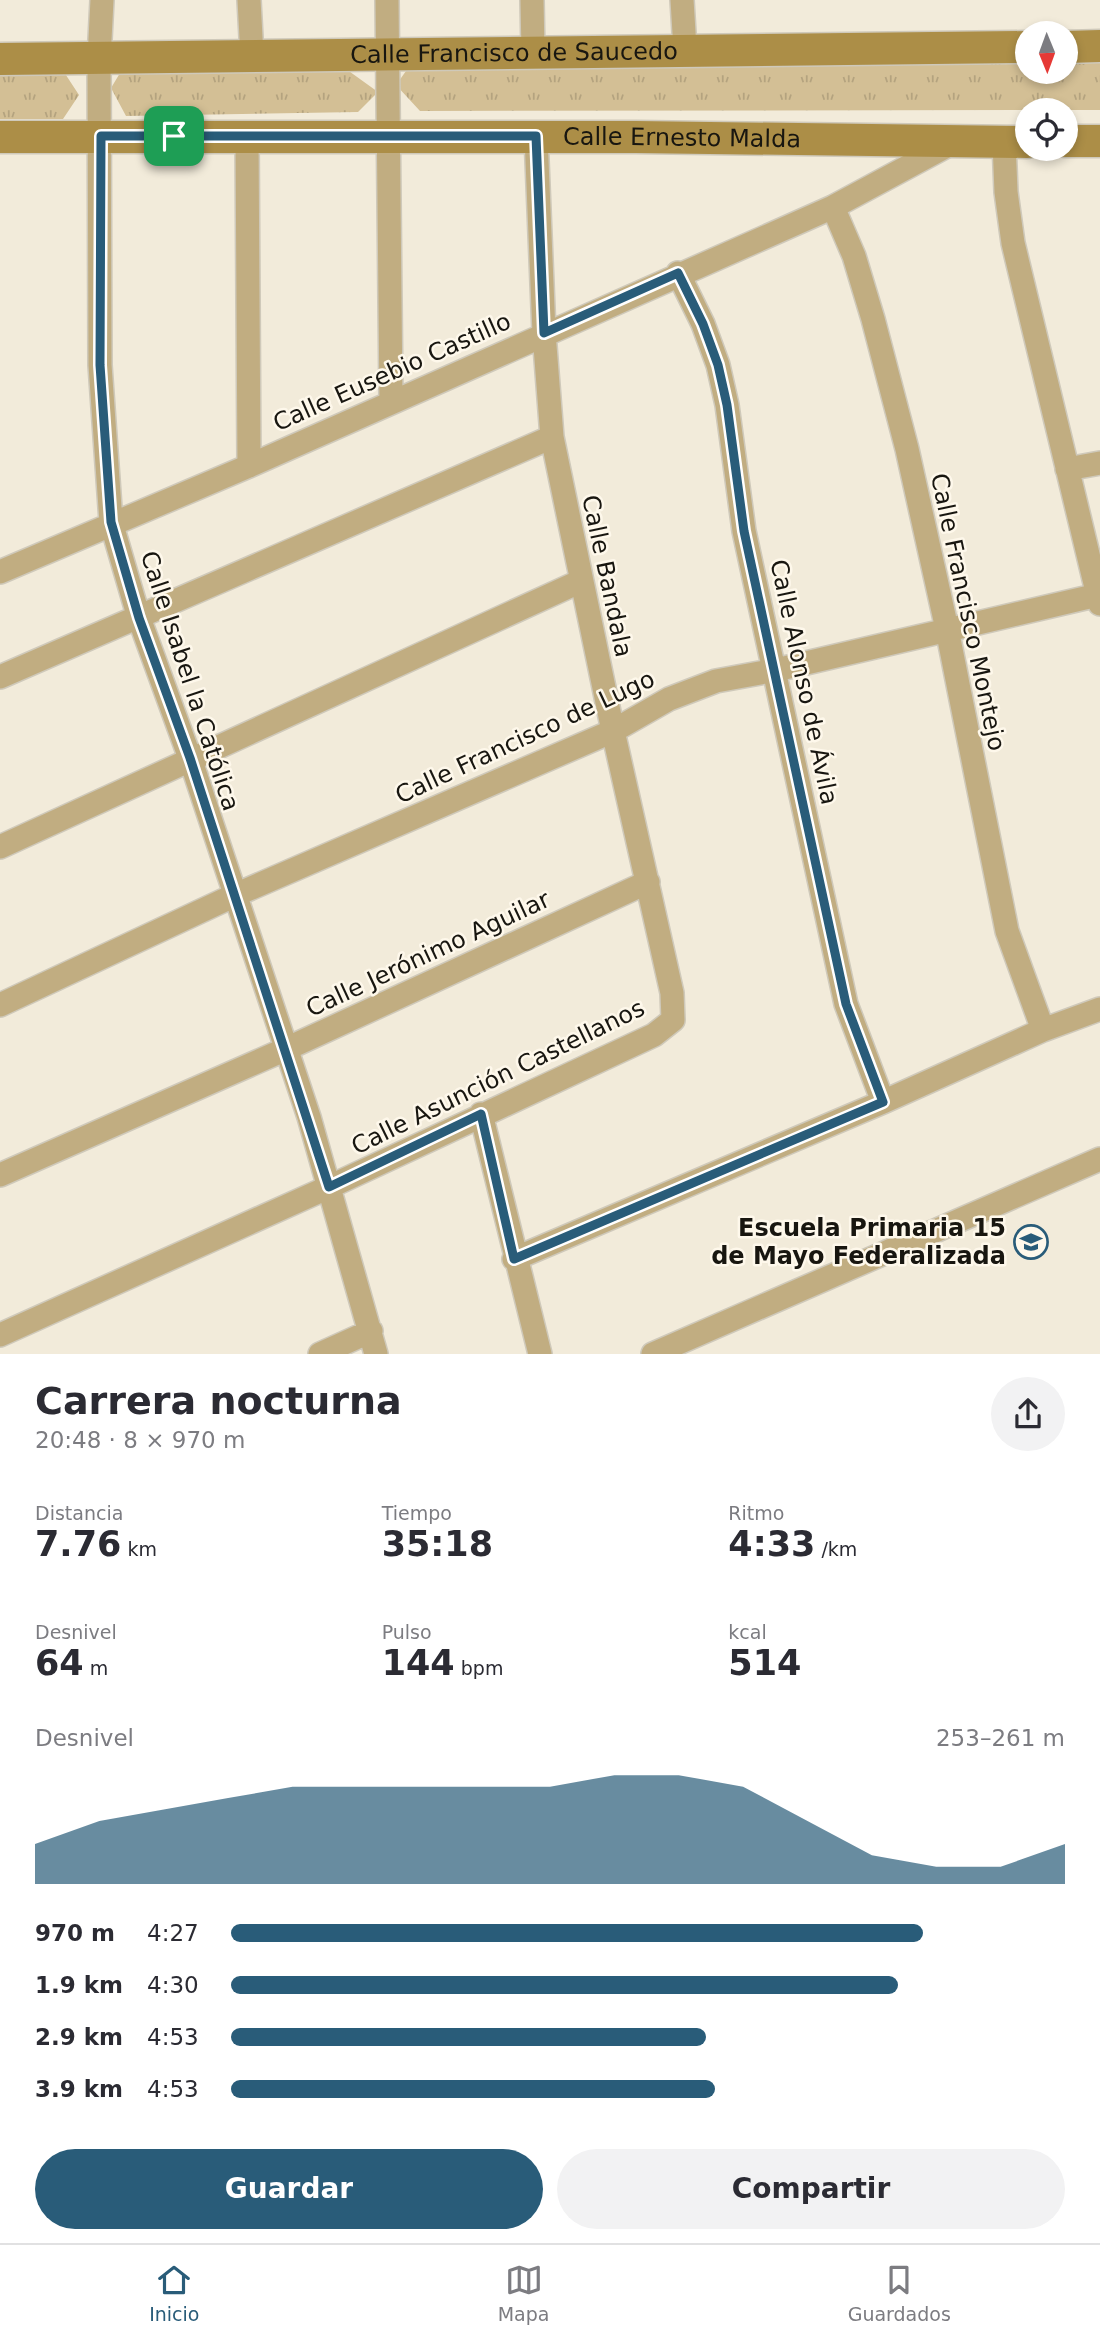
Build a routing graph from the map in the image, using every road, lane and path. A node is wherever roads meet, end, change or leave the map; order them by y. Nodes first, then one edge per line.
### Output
1 (102, 0) edge
2 (249, 0) edge
3 (387, 0) edge
4 (532, 0) edge
5 (682, 0) edge
6 (1015, 47) edge
7 (1078, 47) edge
8 (1100, 47) edge
9 (685, 49) junction
10 (387, 52) junction
11 (533, 52) junction
12 (252, 56) junction
13 (0, 59) edge
14 (99, 59) junction
15 (101, 136) junction
16 (247, 136) junction
17 (389, 136) junction
18 (536, 136) junction
19 (0, 137) edge
20 (955, 141) junction
21 (1100, 141) edge
22 (1015, 142) edge
23 (1078, 142) edge
24 (1015, 147) edge
25 (833, 206) junction
26 (678, 273) junction
27 (544, 333) junction
28 (391, 401) junction
29 (552, 437) junction
30 (1100, 463) edge
31 (248, 466) junction
32 (1067, 469) junction
33 (111, 522) junction
34 (0, 572) edge
35 (581, 581) junction
36 (1099, 599) edge
37 (139, 618) junction
38 (947, 629) junction
39 (776, 670) junction
40 (0, 677) edge
41 (613, 731) junction
42 (190, 758) junction
43 (0, 846) edge
44 (648, 882) junction
45 (233, 896) junction
46 (0, 1005) edge
47 (1100, 1009) edge
48 (673, 1020) joint
49 (1043, 1030) junction
50 (286, 1049) junction
51 (883, 1102) junction
52 (481, 1114) junction
53 (1100, 1159) edge
54 (0, 1175) edge
55 (329, 1187) junction
56 (514, 1259) junction
57 (371, 1331) junction
58 (0, 1335) edge
59 (320, 1354) edge
60 (376, 1354) edge
61 (540, 1354) edge
62 (653, 1354) edge

1 - 14 street, Calle Isabel la Católica
2 - 12 street
3 - 10 street
4 - 11 street
5 - 9 street
6 - 9 main road, Calle Francisco de Saucedo
7 - 8 main road
9 - 11 main road, Calle Francisco de Saucedo
10 - 11 main road, Calle Francisco de Saucedo
10 - 12 main road, Calle Francisco de Saucedo
10 - 17 street
12 - 14 main road, Calle Francisco de Saucedo
13 - 14 main road, Calle Francisco de Saucedo
14 - 15 street, Calle Isabel la Católica
15 - 16 main road, Calle Ernesto Malda
15 - 19 main road, Calle Ernesto Malda
15 - 33 street, Calle Isabel la Católica
16 - 17 main road, Calle Ernesto Malda
16 - 31 street
17 - 18 main road, Calle Ernesto Malda
17 - 28 street
18 - 20 main road, Calle Ernesto Malda
18 - 27 street, Calle Bandala
20 - 22 main road, Calle Ernesto Malda
20 - 25 street, Calle Eusebio Castillo
21 - 23 main road
24 - 32 street
25 - 26 street, Calle Eusebio Castillo
25 - 38 street, Calle Francisco Montejo
26 - 27 street, Calle Eusebio Castillo
26 - 39 street, Calle Alonso de Ávila
27 - 28 street, Calle Eusebio Castillo
27 - 29 street, Calle Bandala
28 - 31 street, Calle Eusebio Castillo
29 - 35 street, Calle Bandala
29 - 37 street
30 - 32 street
31 - 33 street, Calle Eusebio Castillo
32 - 36 street
33 - 34 street, Calle Eusebio Castillo
33 - 37 street, Calle Isabel la Católica
35 - 41 street, Calle Bandala
35 - 42 street
36 - 38 street, Calle Francisco de Lugo
37 - 40 street
37 - 42 street, Calle Isabel la Católica
38 - 39 street, Calle Francisco de Lugo
38 - 49 street, Calle Francisco Montejo
39 - 41 street, Calle Francisco de Lugo
39 - 51 street, Calle Alonso de Ávila
41 - 44 street, Calle Bandala
41 - 45 street, Calle Francisco de Lugo
42 - 43 street
42 - 45 street, Calle Isabel la Católica
44 - 48 street, Calle Bandala
44 - 50 street, Calle Jerónimo Aguilar
45 - 46 street, Calle Francisco de Lugo
45 - 50 street, Calle Isabel la Católica
47 - 49 street
48 - 52 street, Calle Asunción Castellanos
49 - 51 street
50 - 54 street, Calle Jerónimo Aguilar
50 - 55 street, Calle Isabel la Católica
51 - 56 street
52 - 55 street, Calle Asunción Castellanos
52 - 56 street
53 - 62 street
55 - 57 street, Calle Isabel la Católica
55 - 58 street, Calle Asunción Castellanos
56 - 61 street
57 - 59 street
57 - 60 street, Calle Isabel la Católica

